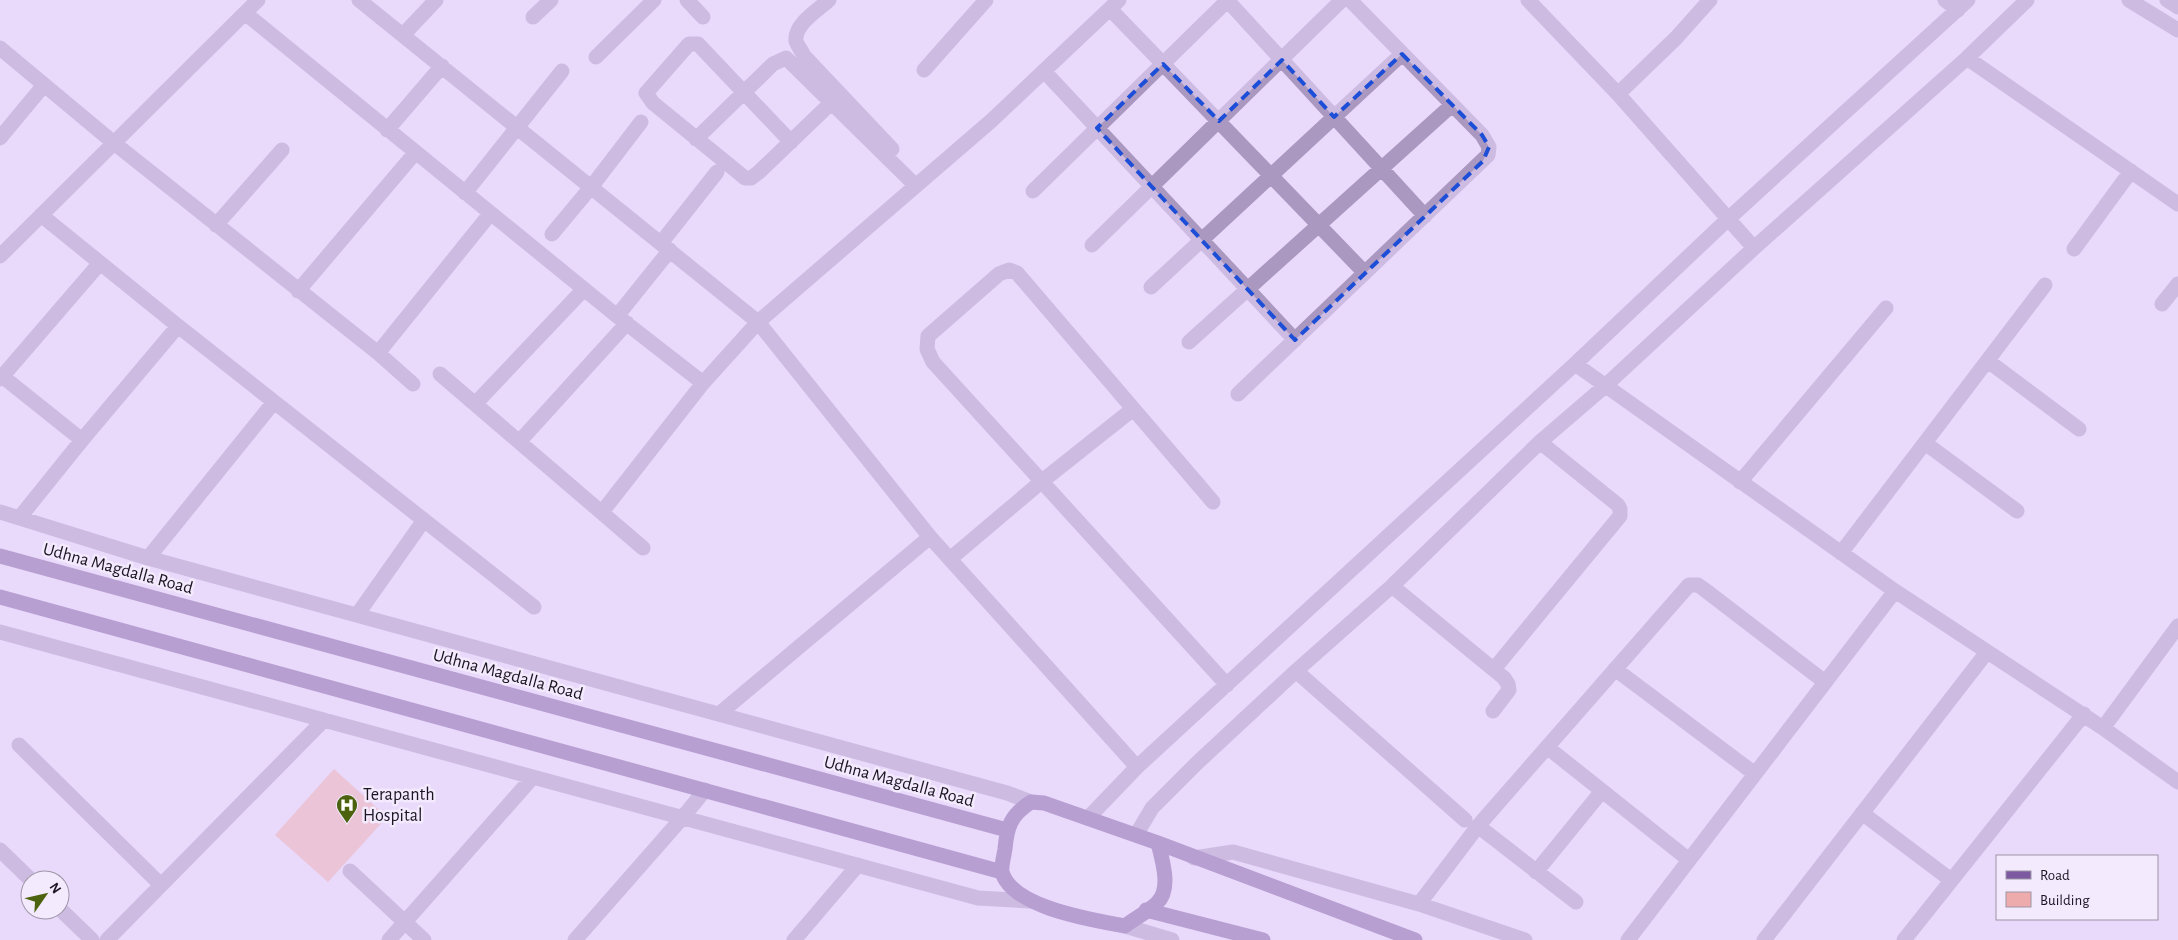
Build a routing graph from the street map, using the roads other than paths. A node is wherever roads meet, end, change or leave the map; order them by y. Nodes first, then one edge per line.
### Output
1 (258, 0) edge
2 (359, 0) edge
3 (436, 0) edge
4 (551, 0) edge
5 (654, 0) edge
6 (687, 0) edge
7 (829, 0) edge
8 (986, 0) edge
9 (1228, 0) edge
10 (1342, 0) edge
11 (1350, 0) edge
12 (1528, 0) edge
13 (1710, 0) edge
14 (1945, 0) edge
15 (2028, 0) edge
16 (2129, 0) edge
17 (2167, 0) edge
18 (1115, 4) edge
19 (1963, 5) edge
20 (2178, 6) edge
21 (245, 13) junction
22 (533, 17) dead end
23 (703, 17) dead end
24 (2178, 30) edge
25 (404, 35) junction
26 (0, 48) edge
27 (1402, 54) junction
28 (596, 57) dead end
29 (1966, 58) junction
30 (1282, 60) junction
31 (1163, 64) junction
32 (442, 66) junction
33 (924, 70) dead end
34 (562, 71) dead end
35 (1044, 71) junction
36 (44, 85) junction
37 (744, 93) junction
38 (1618, 94) junction
39 (831, 103) junction
40 (1452, 105) junction
41 (1334, 117) junction
42 (1219, 121) junction
43 (641, 122) dead end
44 (1097, 128) junction
45 (518, 129) junction
46 (387, 130) junction
47 (0, 138) edge
48 (696, 139) junction
49 (791, 142) junction
50 (114, 143) junction
51 (282, 150) dead end
52 (415, 152) junction
53 (1382, 169) junction
54 (2131, 171) junction
55 (716, 172) dead end
56 (1271, 176) junction
57 (919, 183) junction
58 (592, 186) junction
59 (1152, 186) junction
60 (1032, 191) dead end
61 (465, 193) junction
62 (2178, 204) edge
63 (490, 214) junction
64 (41, 215) junction
65 (1425, 216) junction
66 (1727, 220) junction
67 (216, 225) junction
68 (1319, 225) junction
69 (552, 234) dead end
70 (1202, 240) junction
71 (1092, 245) dead end
72 (665, 246) junction
73 (1754, 248) junction
74 (2074, 249) dead end
75 (0, 256) edge
76 (100, 263) junction
77 (1365, 274) junction
78 (2178, 284) edge
79 (2045, 285) dead end
80 (1151, 287) dead end
81 (584, 289) junction
82 (298, 290) junction
83 (1248, 290) junction
84 (2162, 304) dead end
85 (1886, 308) dead end
86 (622, 320) junction
87 (758, 322) junction
88 (178, 326) junction
89 (1295, 340) junction
90 (1189, 342) dead end
91 (378, 353) junction
92 (1988, 361) junction
93 (1575, 364) junction
94 (440, 374) dead end
95 (1, 377) edge
96 (704, 383) junction
97 (413, 384) dead end
98 (1605, 386) junction
99 (1238, 394) dead end
100 (274, 402) junction
101 (474, 404) junction
102 (1133, 408) junction
103 (2079, 429) dead end
104 (82, 440) junction
105 (520, 442) junction
106 (1540, 442) junction
107 (1925, 443) junction
108 (1042, 482) junction
109 (1740, 482) junction
110 (1213, 502) dead end
111 (2017, 511) dead end
112 (0, 512) edge
113 (602, 512) junction
114 (20, 517) junction
115 (424, 520) junction
116 (930, 537) junction
117 (643, 548) dead end
118 (1841, 553) junction
119 (0, 556) edge
120 (148, 558) junction
121 (950, 559) junction
122 (1392, 586) junction
123 (1895, 591) junction
124 (0, 597) edge
125 (534, 607) dead end
126 (357, 615) junction
127 (2178, 626) edge
128 (0, 632) edge
129 (1987, 652) junction
130 (1494, 669) junction
131 (1615, 669) junction
132 (1296, 671) junction
133 (1825, 682) junction
134 (1227, 685) junction
135 (1493, 711) dead end
136 (719, 714) junction
137 (2084, 714) junction
138 (324, 720) junction
139 (2103, 728) junction
140 (19, 745) dead end
141 (1547, 747) junction
142 (1137, 767) junction
143 (1755, 774) junction
144 (533, 777) junction
145 (2178, 782) edge
146 (705, 790) junction
147 (1602, 791) junction
148 (1031, 802) junction
149 (1862, 813) junction
150 (683, 817) junction
151 (1088, 818) junction
152 (1472, 823) junction
153 (1007, 830) junction
154 (1136, 836) junction
155 (1158, 843) junction
156 (0, 850) edge
157 (1194, 858) junction
158 (1689, 860) junction
159 (858, 865) junction
160 (21, 870) edge
161 (350, 871) dead end
162 (1002, 872) junction
163 (1536, 872) junction
164 (1951, 880) junction
165 (162, 885) junction
166 (1031, 901) junction
167 (1576, 902) dead end
168 (1419, 904) junction
169 (1146, 910) junction
170 (70, 919) edge
171 (405, 922) junction
172 (1125, 926) junction
173 (92, 940) edge
174 (107, 940) edge
175 (389, 940) edge
176 (424, 940) edge
177 (575, 940) edge
178 (794, 940) edge
179 (1172, 940) edge
180 (1263, 940) edge
181 (1415, 940) edge
182 (1525, 940) edge
183 (1628, 940) edge
184 (1764, 940) edge
185 (1904, 940) edge

1 - 21 street
2 - 25 street
3 - 25 street
4 - 22 street
5 - 28 street
6 - 23 street
7 - 57 street
8 - 33 street
9 - 30 street
9 - 31 street
10 - 30 street
11 - 27 street
12 - 38 street
13 - 38 street
14 - 19 street
15 - 29 street
16 - 24 street
17 - 20 street
18 - 31 street
18 - 35 street
19 - 66 street
21 - 46 street
21 - 50 street
25 - 32 street
26 - 36 street
27 - 40 street
27 - 41 street
29 - 54 street
29 - 73 street
30 - 41 street
30 - 42 street
31 - 42 street
31 - 44 street
32 - 45 street
32 - 46 street
34 - 45 street
35 - 44 street
35 - 57 street
36 - 47 street
36 - 50 street
37 - 39 street
37 - 48 street
37 - 48 street
37 - 49 street
38 - 66 street
39 - 49 street
39 - 57 street
40 - 53 street
40 - 65 street
41 - 53 street
41 - 56 street
42 - 56 street
42 - 59 street
43 - 58 street
44 - 59 street
44 - 60 street
45 - 58 street
45 - 61 street
46 - 52 street
48 - 49 street
50 - 64 street
50 - 67 street
51 - 67 street
52 - 61 street
52 - 82 street
53 - 65 street
53 - 68 street
54 - 62 street
54 - 74 street
55 - 72 street
56 - 68 street
56 - 70 street
57 - 87 street
58 - 69 street
58 - 72 street
59 - 70 street
59 - 71 street
61 - 63 street
63 - 81 street
63 - 91 street
64 - 75 street
64 - 76 street
65 - 77 street
66 - 73 street
66 - 93 street
67 - 82 street
68 - 77 street
68 - 83 street
70 - 80 street
70 - 83 street
72 - 86 street
72 - 87 street
73 - 98 street
76 - 88 street
76 - 95 street
77 - 89 street
78 - 84 street
79 - 92 street
81 - 86 street
81 - 101 street
82 - 91 street
83 - 89 street
83 - 90 street
85 - 109 street
86 - 96 street
86 - 105 street
87 - 96 street
87 - 116 street
88 - 100 street
88 - 104 street
89 - 99 street
91 - 97 street
92 - 103 street
92 - 107 street
93 - 98 street
93 - 134 street
94 - 101 street
95 - 104 street
96 - 113 street
98 - 106 street
98 - 109 street
100 - 115 street
100 - 120 street
101 - 105 street
102 - 108 street
102 - 108 street
102 - 110 street
104 - 114 street
105 - 113 street
106 - 122 street
106 - 130 street
107 - 111 street
107 - 118 street
108 - 121 street
108 - 134 street
109 - 118 street
112 - 114 street
113 - 117 street
114 - 120 street
115 - 125 street
115 - 126 street
116 - 121 street
116 - 136 street
118 - 123 street
119 - 153 main road, Udhna Magdalla Road
120 - 126 street
121 - 142 street
122 - 130 street
122 - 132 street
123 - 129 street
123 - 133 street
124 - 146 main road
126 - 136 street
127 - 139 street
128 - 138 street
129 - 137 street
129 - 149 street
130 - 135 street
131 - 133 street
131 - 141 street
131 - 143 street
132 - 152 street
132 - 154 street
133 - 143 street
134 - 142 street
136 - 148 street
137 - 139 street
137 - 164 street
138 - 144 street
138 - 165 street
139 - 145 street
140 - 165 street
141 - 147 street
141 - 152 street
142 - 151 street
143 - 158 street
144 - 150 street
144 - 171 street
146 - 150 street
146 - 162 main road
147 - 158 street
147 - 163 street
148 - 151 main road
148 - 153 main road
149 - 164 street
149 - 184 street
150 - 159 street
150 - 177 street
151 - 154 main road
152 - 163 street
152 - 168 street
153 - 162 main road
154 - 155 main road
155 - 157 main road
155 - 169 main road
156 - 160 street
157 - 168 street
157 - 181 main road
158 - 183 street
159 - 166 street
159 - 178 street
161 - 171 street
162 - 166 main road
163 - 167 street
164 - 185 street
165 - 174 street
166 - 172 main road
168 - 182 street
169 - 172 main road
169 - 180 main road
170 - 173 street
171 - 175 street
171 - 176 street
172 - 179 street

